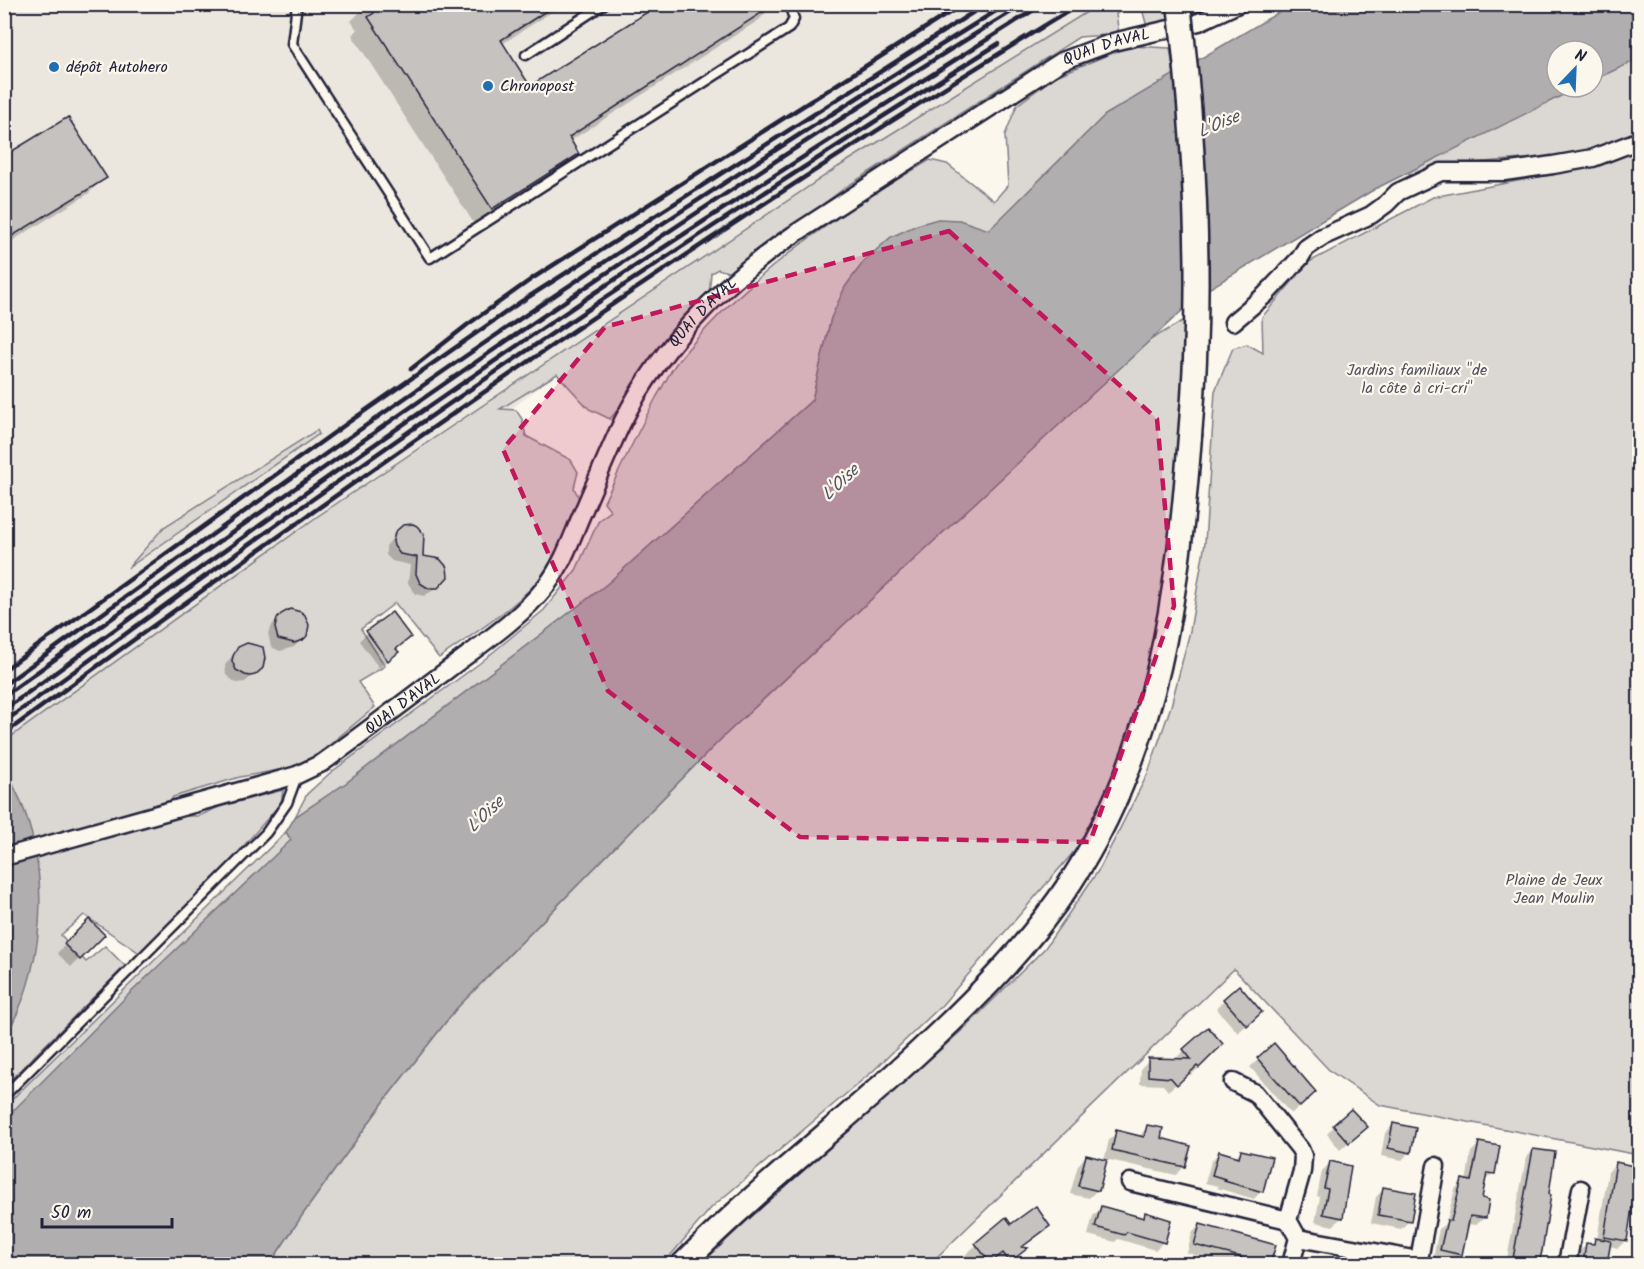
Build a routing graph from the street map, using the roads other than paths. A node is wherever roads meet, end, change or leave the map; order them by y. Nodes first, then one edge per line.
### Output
1 (297, 4) edge
2 (604, 4) edge
3 (789, 4) edge
4 (1179, 4) edge
5 (1238, 4) edge
6 (526, 55) dead end
7 (1640, 140) edge
8 (1233, 322) dead end
9 (301, 774) junction
10 (4, 857) edge
11 (1233, 1082) dead end
12 (4, 1096) edge
13 (1436, 1166) dead end
14 (1130, 1182) dead end
15 (1581, 1189) dead end
16 (1288, 1220) junction
17 (1298, 1238) junction
18 (683, 1264) edge
19 (1291, 1264) edge
20 (1567, 1264) edge

1 - 3 lane
2 - 6 lane
4 - 18 main road, bridge
5 - 9 street, QUAI D'AVAL
7 - 8 street
9 - 10 street, QUAI D'AVAL
9 - 12 lane
11 - 16 street
13 - 17 street
14 - 16 street
15 - 20 street
16 - 17 street
17 - 19 street

